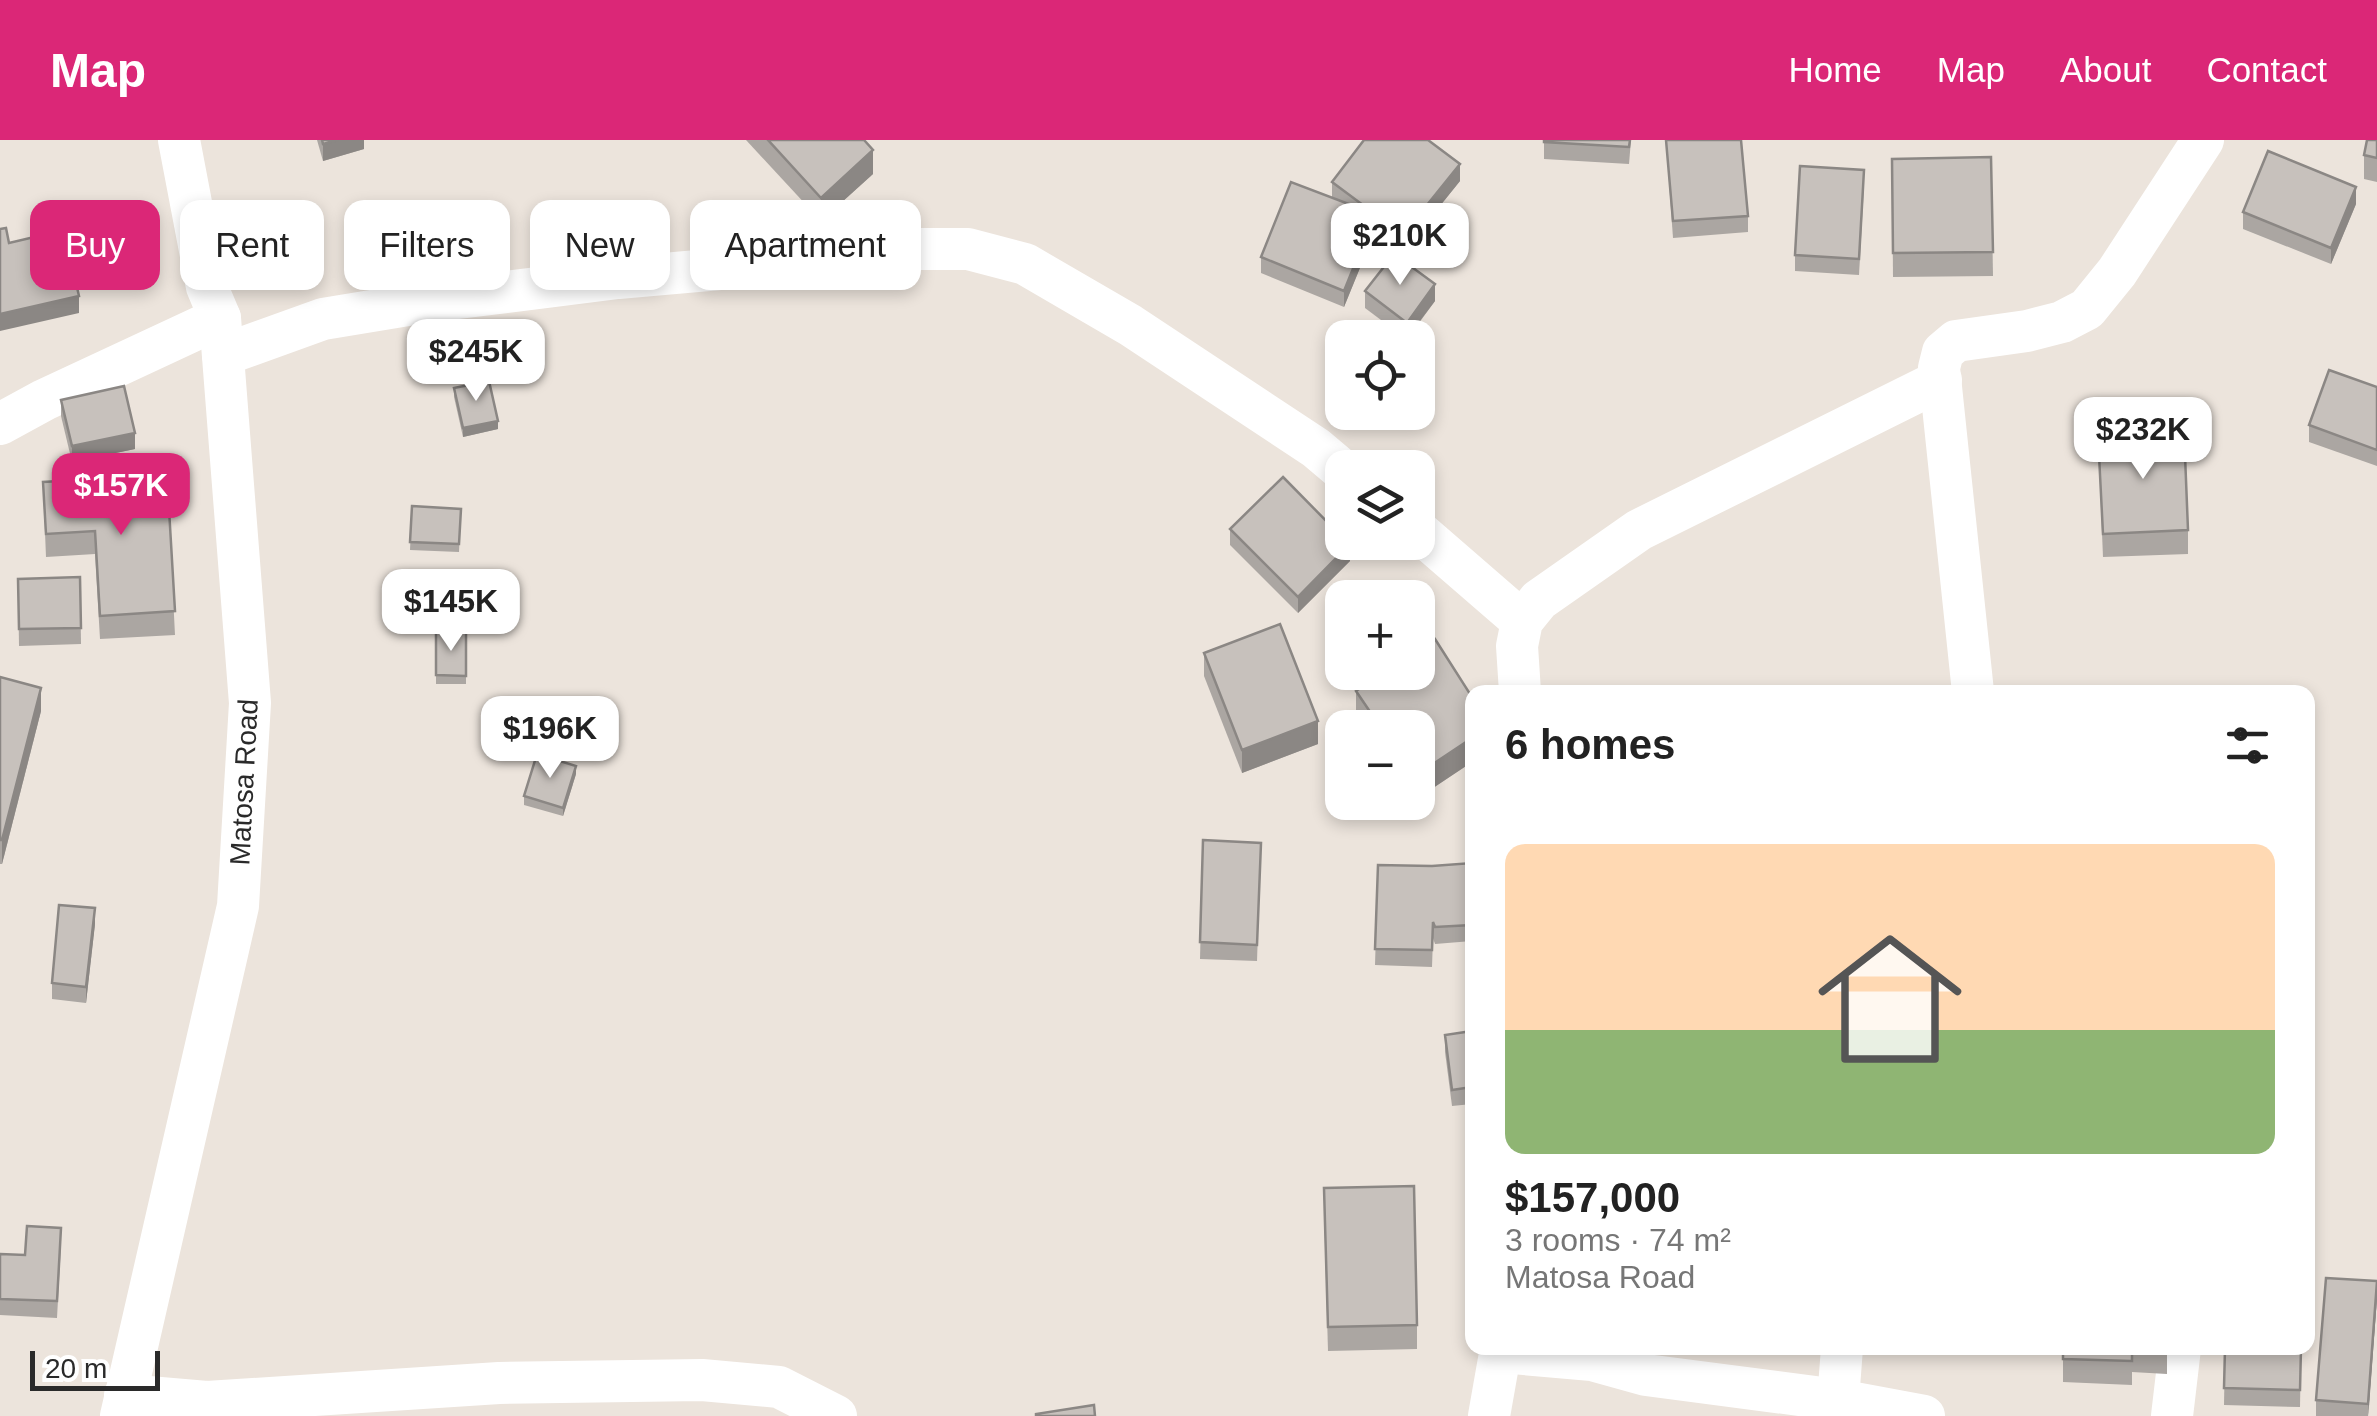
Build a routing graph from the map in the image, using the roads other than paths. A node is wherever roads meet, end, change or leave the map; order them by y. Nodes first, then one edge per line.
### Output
1 (180, 140) edge
2 (2203, 140) edge
3 (221, 337) junction
4 (1941, 380) junction
5 (0, 424) edge
6 (1325, 456) edge
7 (1435, 546) edge
8 (1522, 622) junction
9 (1519, 685) edge
10 (1972, 685) edge
11 (1500, 1355) edge
12 (1546, 1355) edge
13 (1841, 1355) edge
14 (2179, 1355) edge
15 (1838, 1400) junction
16 (123, 1406) edge
17 (836, 1416) edge
18 (1490, 1416) edge
19 (1924, 1416) edge
20 (2172, 1416) edge

1 - 3 street, Matosa Road
2 - 4 street
3 - 5 street
3 - 6 street
3 - 16 street, Matosa Road
4 - 8 street
4 - 10 street
7 - 8 street
8 - 9 street
11 - 18 street
12 - 15 street
13 - 15 street
14 - 20 street
15 - 19 street
16 - 17 street

